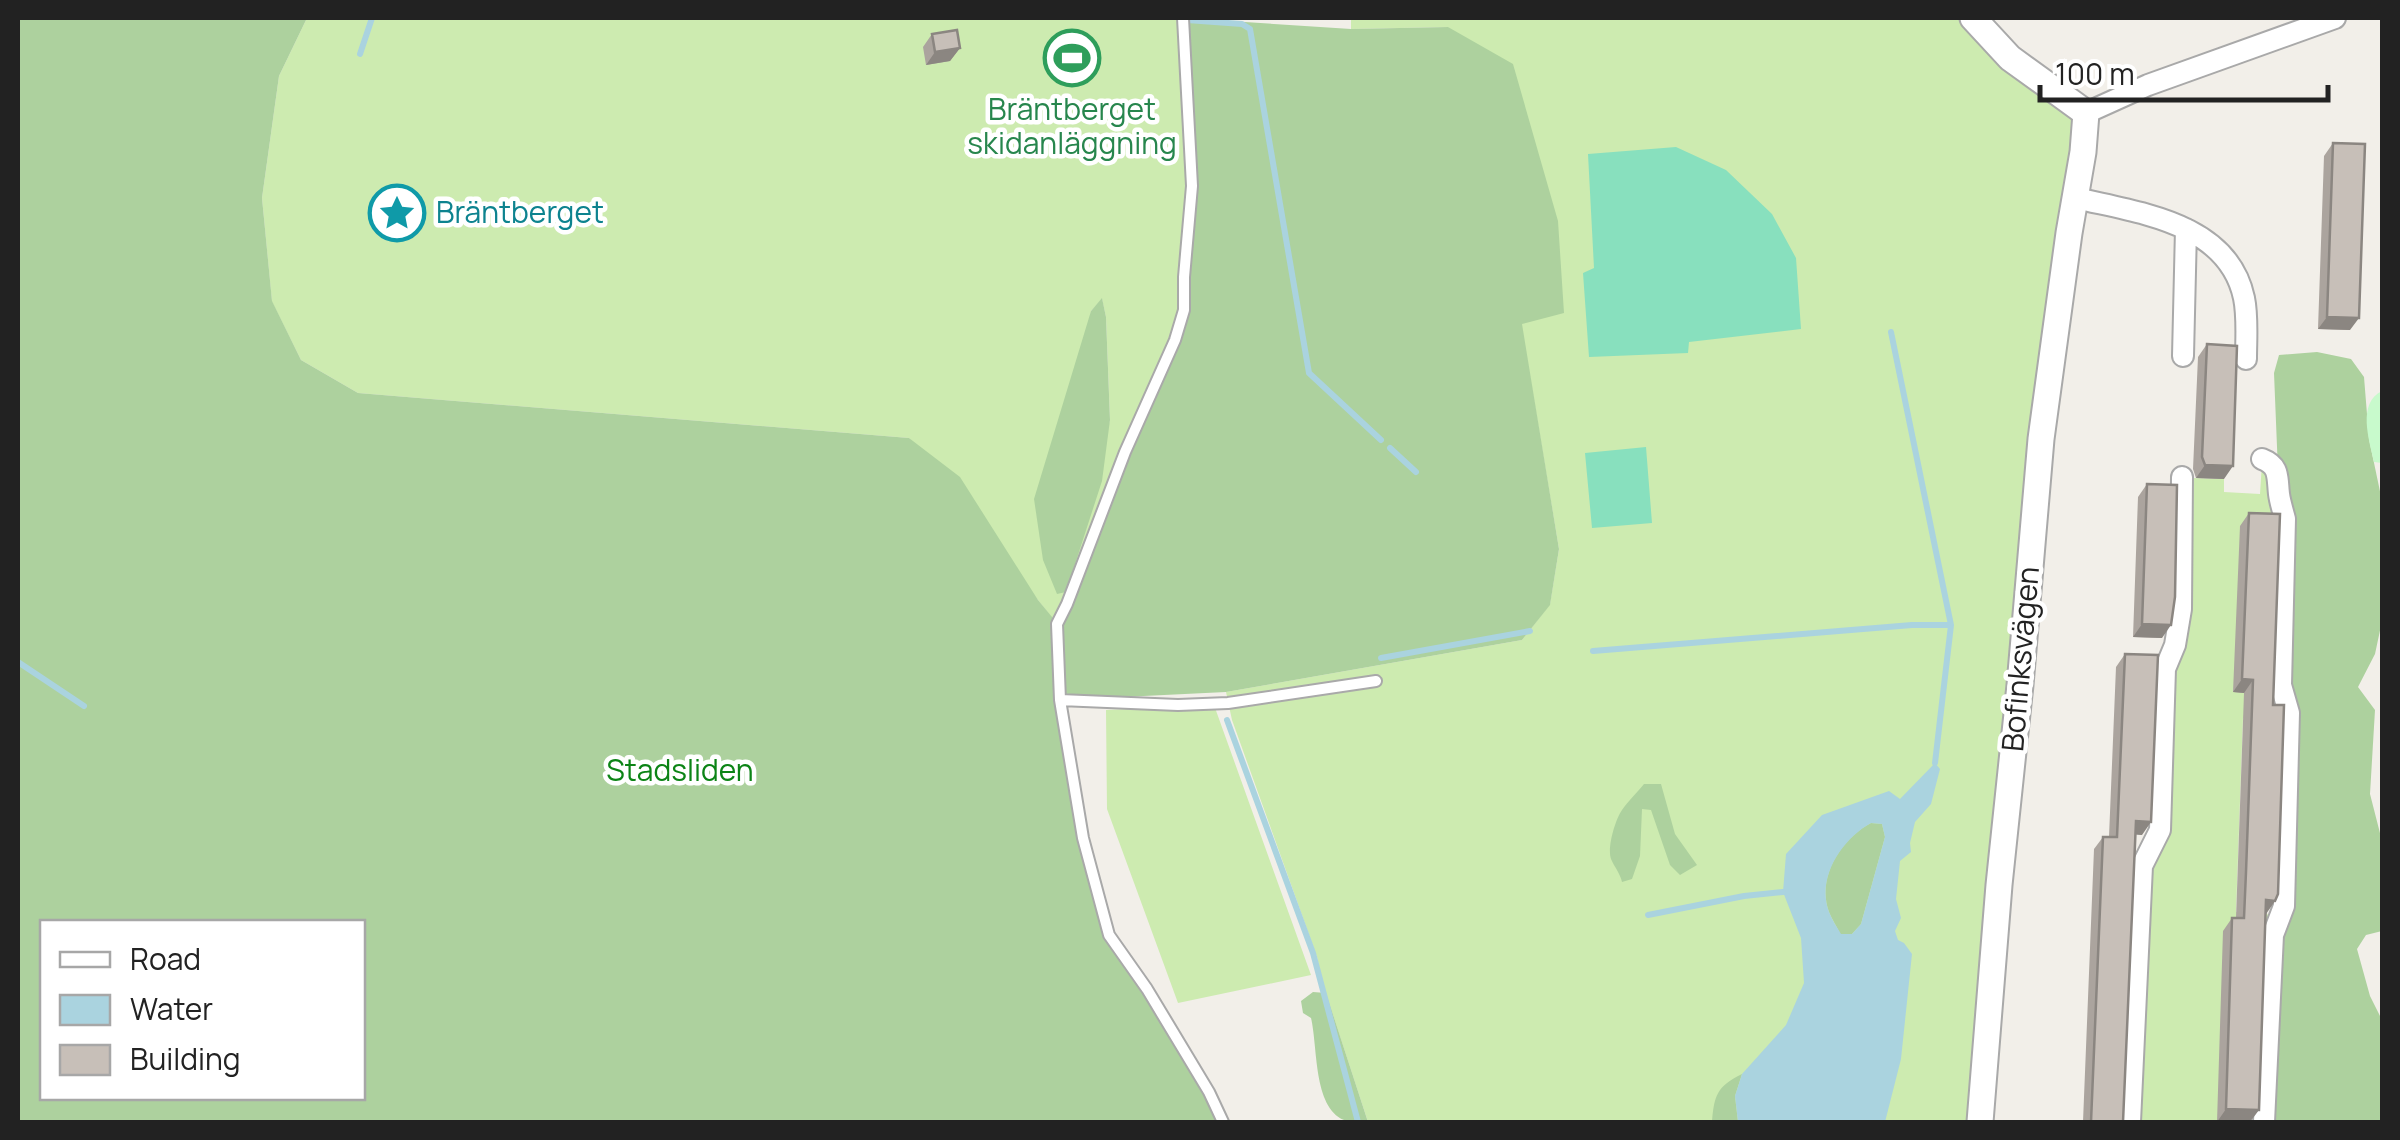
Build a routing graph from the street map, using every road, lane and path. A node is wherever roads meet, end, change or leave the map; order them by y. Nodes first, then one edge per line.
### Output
1 (1183, 18) edge
2 (1972, 18) edge
3 (2335, 18) edge
4 (2086, 113) junction
5 (2076, 198) junction
6 (2186, 229) junction
7 (2183, 356) dead end
8 (2246, 359) dead end
9 (2262, 459) dead end
10 (2182, 477) dead end
11 (1376, 680) dead end
12 (1060, 700) junction
13 (1223, 1122) edge
14 (1980, 1122) edge
15 (2130, 1122) edge
16 (2264, 1122) edge

1 - 12 lane
2 - 4 street
3 - 4 street
4 - 5 street, Bofinksvägen
5 - 6 street
5 - 14 street, Bofinksvägen
6 - 7 street
6 - 8 street
9 - 16 street
10 - 15 street
11 - 12 lane
12 - 13 lane

